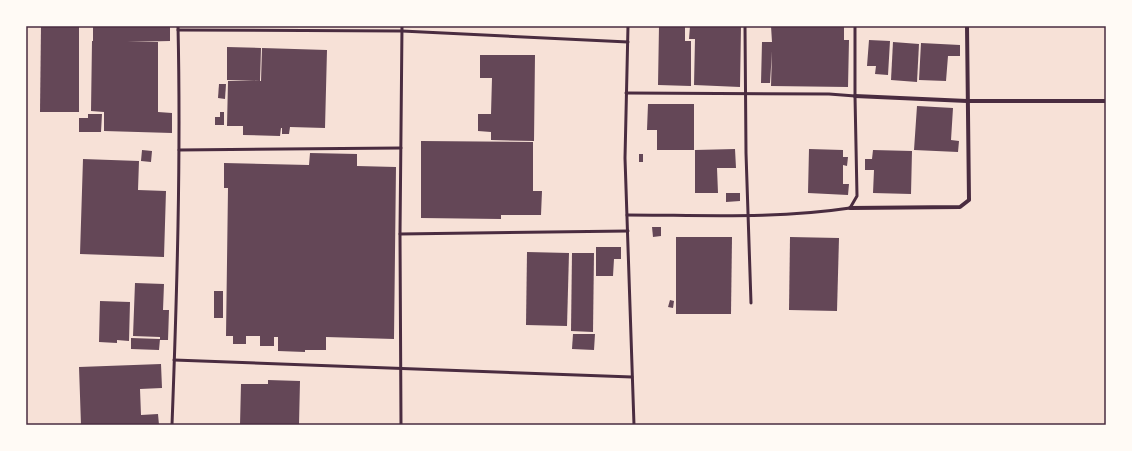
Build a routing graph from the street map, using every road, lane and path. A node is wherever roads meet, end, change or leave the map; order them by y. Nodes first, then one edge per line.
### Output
1 (402, 26) edge
2 (628, 26) edge
3 (745, 26) edge
4 (855, 26) edge
5 (967, 26) edge
6 (178, 28) edge
7 (402, 31) junction
8 (628, 42) junction
9 (626, 93) junction
10 (746, 94) junction
11 (855, 96) junction
12 (968, 101) junction
13 (1106, 101) edge
14 (401, 148) junction
15 (179, 150) junction
16 (850, 208) junction
17 (627, 215) junction
18 (748, 215) junction
19 (628, 231) junction
20 (400, 234) junction
21 (751, 303) dead end
22 (174, 360) junction
23 (401, 368) junction
24 (632, 377) junction
25 (172, 425) edge
26 (401, 425) edge
27 (634, 425) edge

1 - 7 lane
2 - 8 lane
3 - 10 lane
4 - 11 lane
5 - 12 street
6 - 7 lane
6 - 15 lane
7 - 8 lane
7 - 14 lane
8 - 9 lane
9 - 10 lane
9 - 17 lane
10 - 11 lane
10 - 18 lane
11 - 12 street
11 - 16 lane
12 - 13 street
12 - 16 street
14 - 15 lane
14 - 20 lane
15 - 22 lane
16 - 18 lane
17 - 18 lane
17 - 19 lane
18 - 21 lane
19 - 20 lane
19 - 24 lane
20 - 23 lane
22 - 23 lane
22 - 25 lane
23 - 24 lane
23 - 26 lane
24 - 27 lane

